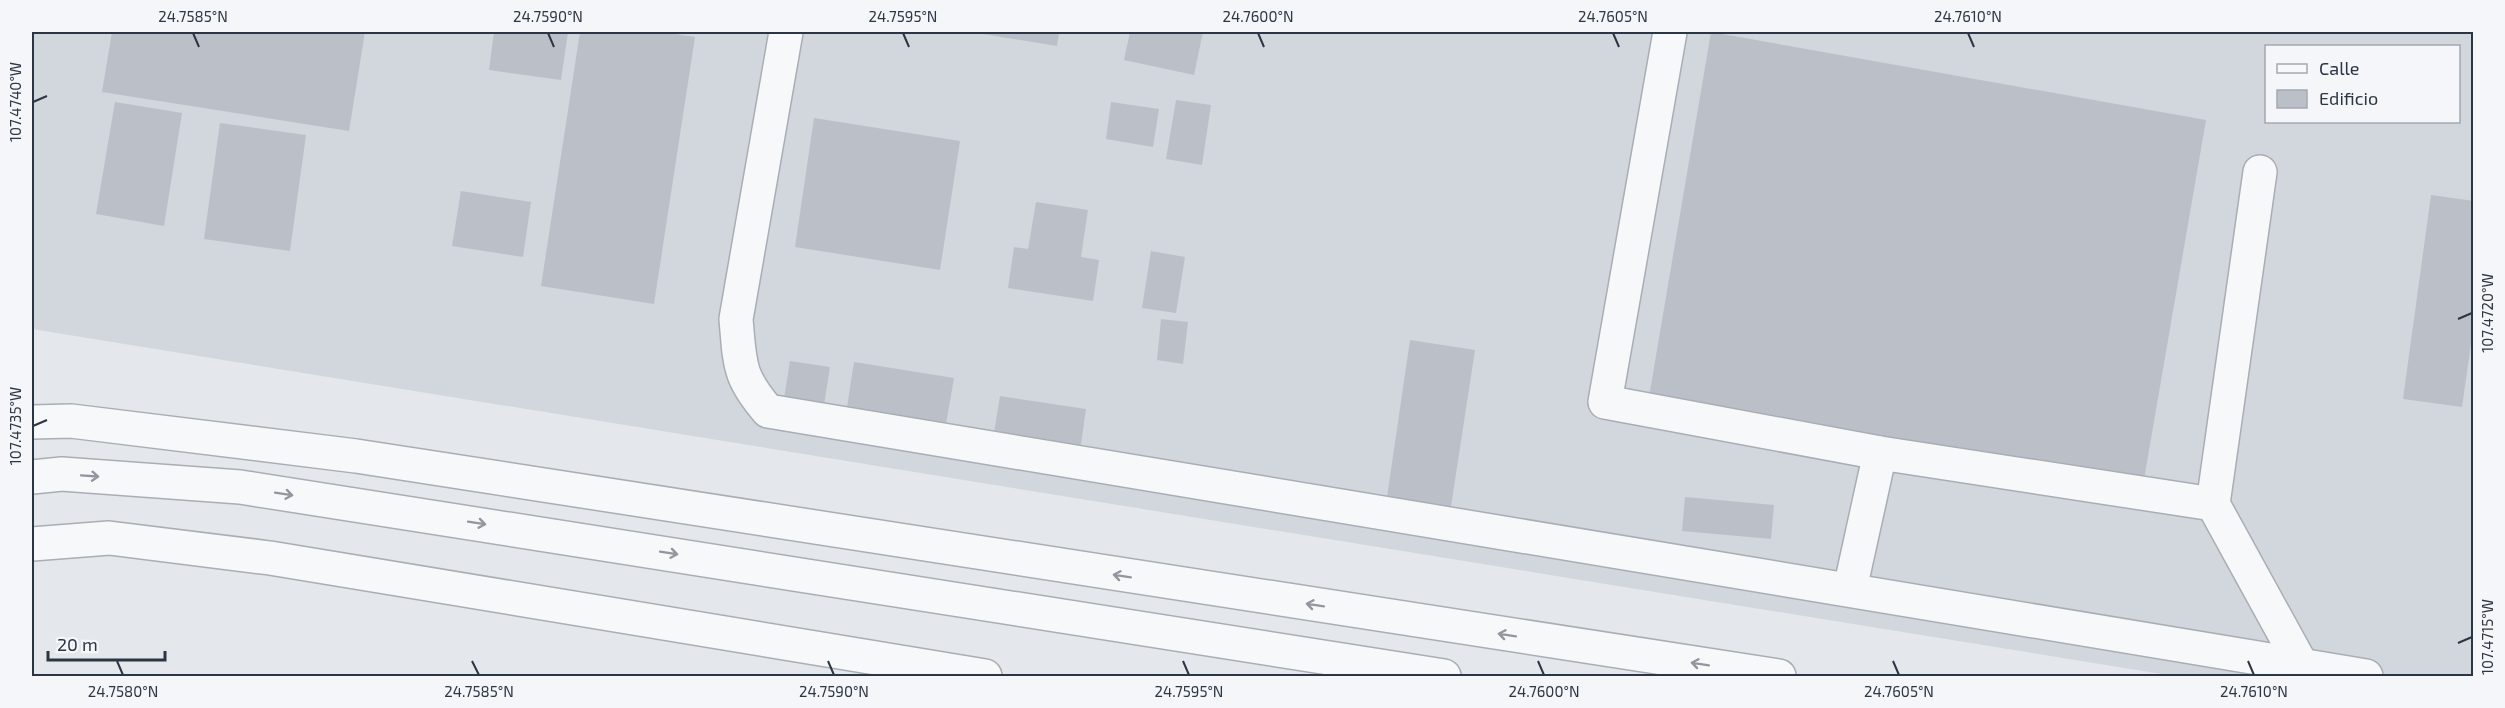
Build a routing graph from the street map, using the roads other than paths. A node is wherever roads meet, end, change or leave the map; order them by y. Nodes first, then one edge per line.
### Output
1 (786, 32) edge
2 (1670, 32) edge
3 (2260, 172) dead end
4 (32, 422) edge
5 (1880, 453) junction
6 (32, 477) edge
7 (2213, 504) junction
8 (32, 544) edge
9 (1850, 589) junction
10 (2302, 666) junction
11 (985, 676) edge
12 (1444, 676) edge
13 (1779, 676) edge
14 (2366, 676) edge

1 - 9 street
2 - 5 street
3 - 7 street
13 -> 4 street
5 - 7 street
5 - 9 street
6 -> 12 street
7 - 10 street
8 - 11 street
9 - 10 street
10 - 14 street

